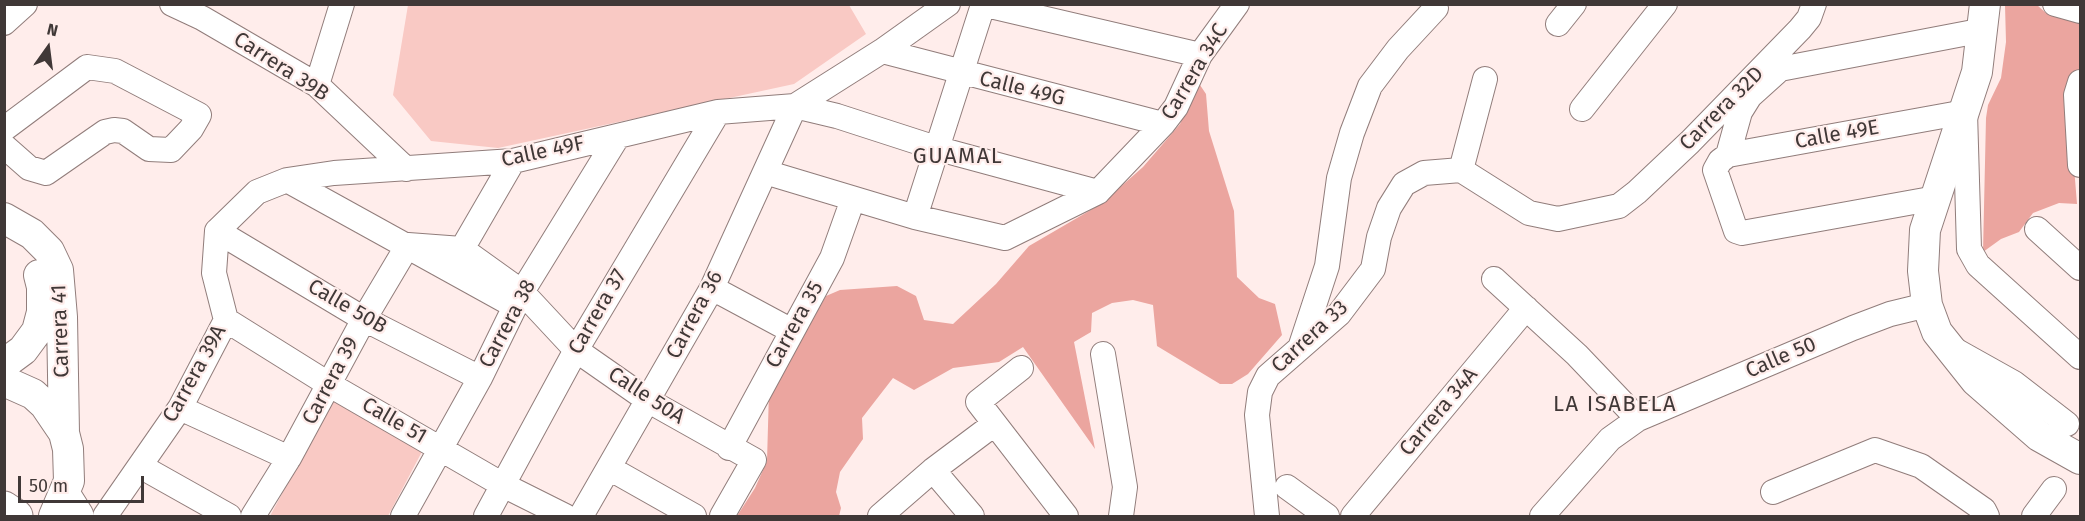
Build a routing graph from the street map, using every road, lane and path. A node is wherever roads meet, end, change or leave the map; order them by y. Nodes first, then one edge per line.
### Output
1 (25, 4) edge
2 (172, 4) edge
3 (948, 4) edge
4 (1237, 4) edge
5 (1574, 4) edge
6 (1814, 4) edge
7 (2055, 4) edge
8 (983, 5) edge
9 (1663, 5) edge
10 (340, 6) edge
11 (1436, 8) dead end
12 (205, 11) edge
13 (2080, 11) edge
14 (1985, 17) edge
15 (4, 23) edge
16 (1558, 24) dead end
17 (882, 51) junction
18 (1200, 55) junction
19 (963, 74) junction
20 (1485, 79) dead end
21 (2080, 82) edge
22 (317, 85) junction
23 (795, 106) junction
24 (1582, 109) dead end
25 (718, 112) junction
26 (1965, 112) junction
27 (1163, 124) junction
28 (4, 129) edge
29 (618, 136) junction
30 (4, 146) edge
31 (939, 149) junction
32 (513, 161) junction
33 (1722, 162) junction
34 (2080, 165) edge
35 (406, 169) junction
36 (1461, 170) junction
37 (765, 172) junction
38 (287, 180) junction
39 (1098, 192) junction
40 (1936, 198) junction
41 (853, 199) junction
42 (915, 217) junction
43 (4, 218) edge
44 (2037, 229) dead end
45 (217, 231) junction
46 (4, 240) edge
47 (408, 245) junction
48 (462, 249) junction
49 (2080, 268) edge
50 (1494, 279) dead end
51 (712, 288) junction
52 (519, 299) junction
53 (1927, 305) junction
54 (1526, 308) junction
55 (364, 319) junction
56 (226, 320) junction
57 (792, 331) junction
58 (1945, 344) junction
59 (1301, 345) junction
60 (576, 350) junction
61 (1103, 354) dead end
62 (2080, 357) edge
63 (4, 364) edge
64 (1021, 368) dead end
65 (480, 378) junction
66 (4, 381) edge
67 (330, 385) junction
68 (649, 401) junction
69 (180, 408) junction
70 (1638, 419) junction
71 (2067, 424) dead end
72 (993, 425) junction
73 (64, 433) junction
74 (729, 448) junction
75 (442, 449) junction
76 (289, 458) junction
77 (2080, 459) edge
78 (140, 466) junction
79 (609, 468) junction
80 (933, 470) junction
81 (503, 485) junction
82 (1287, 487) dead end
83 (2054, 489) dead end
84 (1773, 492) dead end
85 (4, 508) edge
86 (63, 510) edge
87 (16, 516) edge
88 (105, 516) edge
89 (229, 516) edge
90 (253, 516) edge
91 (403, 516) edge
92 (486, 516) edge
93 (565, 516) edge
94 (581, 516) edge
95 (694, 516) edge
96 (722, 516) edge
97 (880, 516) edge
98 (972, 516) edge
99 (1066, 516) edge
100 (1121, 516) edge
101 (1267, 516) edge
102 (1327, 516) edge
103 (1353, 516) edge
104 (1542, 516) edge
105 (1986, 516) edge
106 (2034, 516) edge

1 - 15 street
2 - 12 street, Carrera 39B
3 - 17 street
4 - 18 street, Carrera 34C
5 - 16 street
6 - 36 street, Carrera 32D
7 - 13 street
8 - 18 street
8 - 19 street
9 - 24 street
10 - 22 street
11 - 59 street
12 - 22 street, Carrera 39B
14 - 26 main road
14 - 33 street
17 - 19 street, Calle 49G
17 - 23 street
18 - 27 street, Carrera 34C
19 - 27 street, Calle 49G
19 - 31 street
20 - 36 street
21 - 34 street
22 - 35 street, Carrera 39B
23 - 25 street, Calle 49F
23 - 31 street
23 - 37 street, Carrera 36
25 - 29 street, Calle 49F
25 - 60 street, Carrera 37
26 - 33 street, Calle 49E
26 - 40 main road
26 - 62 street
27 - 39 street, Carrera 34C
28 - 30 street
29 - 32 street, Calle 49F
29 - 52 street, Carrera 38
31 - 39 street
31 - 42 street
32 - 35 street, Calle 49F
32 - 48 street
33 - 40 street
35 - 38 street, Calle 49F
36 - 59 street, Carrera 33
37 - 41 street
37 - 51 street, Carrera 36
38 - 45 street
38 - 47 street, Calle 50A
39 - 42 street, Carrera 34C
40 - 53 main road
41 - 42 street
41 - 57 street, Carrera 35
43 - 73 main road, Carrera 41
44 - 49 street
45 - 55 street, Calle 50B
45 - 56 street, Carrera 39A
46 - 63 main road, Carrera 41
47 - 48 street
47 - 52 street, Calle 50A
47 - 55 street, Carrera 39
48 - 52 street
50 - 54 street
51 - 57 street
51 - 68 street, Carrera 36
52 - 60 street, Calle 50A
52 - 65 street, Carrera 38
53 - 58 main road
53 - 70 street, Calle 50
54 - 70 street
54 - 103 street, Carrera 34A
55 - 65 street, Calle 50B
55 - 67 street, Carrera 39
56 - 67 street, Calle 51
56 - 69 street, Carrera 39A
57 - 74 street, Carrera 35
58 - 71 street
58 - 77 main road
59 - 101 street, Carrera 33
60 - 68 street, Calle 50A
60 - 81 street, Carrera 37
61 - 100 street
64 - 72 street
65 - 75 street, Carrera 38
66 - 73 main road
67 - 75 street, Calle 51
67 - 76 street, Carrera 39
68 - 74 street, Calle 50A
68 - 79 street, Carrera 36
69 - 76 street
69 - 78 street, Carrera 39A
70 - 104 street, Calle 50
72 - 80 street
72 - 99 street
73 - 86 main road
74 - 96 street, Calle 50A
75 - 81 street, Calle 51
75 - 91 street, Carrera 38
76 - 90 street, Carrera 39
78 - 88 street, Carrera 39A
78 - 89 street
79 - 94 street, Carrera 36
79 - 95 street
80 - 97 street
80 - 98 street
81 - 92 street, Carrera 37
81 - 93 street, Calle 51
82 - 102 street
83 - 106 street
84 - 105 street
85 - 87 highway

